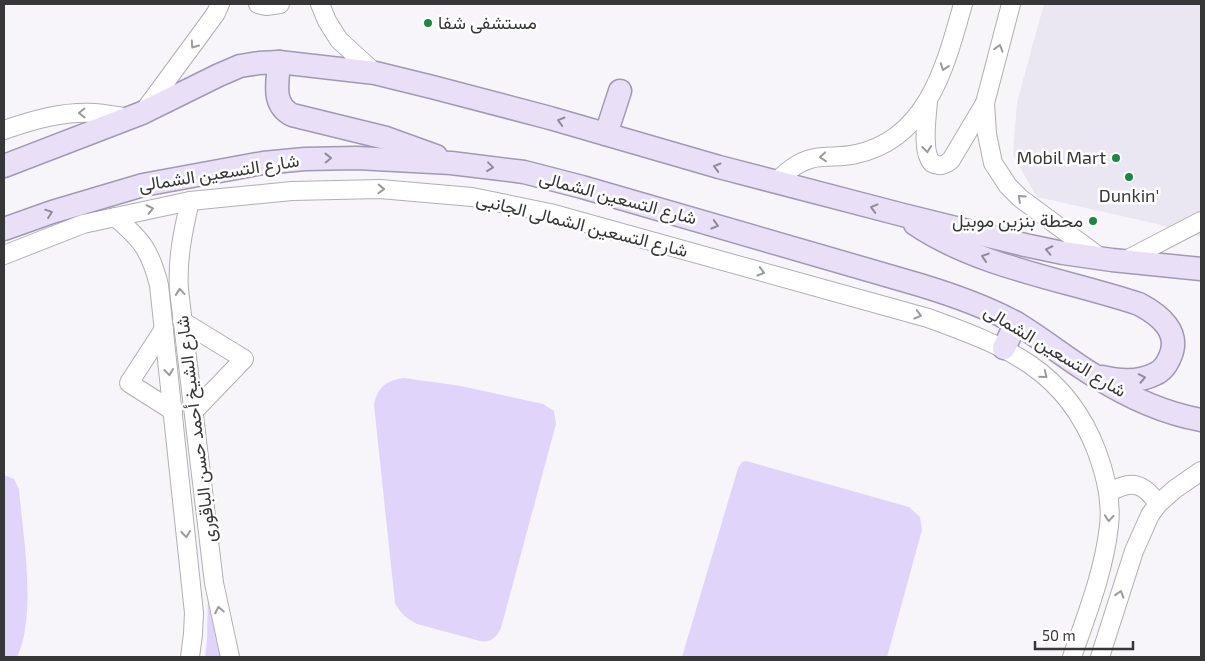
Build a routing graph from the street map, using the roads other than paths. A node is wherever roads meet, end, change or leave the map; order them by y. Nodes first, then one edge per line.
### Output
1 (220, 4) edge
2 (258, 4) edge
3 (280, 4) edge
4 (320, 4) edge
5 (963, 4) edge
6 (1012, 4) edge
7 (279, 62) junction
8 (375, 74) junction
9 (620, 91) dead end
10 (928, 100) junction
11 (985, 103) junction
12 (136, 116) junction
13 (4, 130) edge
14 (606, 134) junction
15 (450, 162) junction
16 (4, 166) edge
17 (776, 182) junction
18 (190, 201) junction
19 (902, 215) junction
20 (116, 217) junction
21 (1201, 221) edge
22 (4, 230) edge
23 (4, 255) edge
24 (1113, 260) junction
25 (1201, 269) edge
26 (182, 322) junction
27 (1016, 323) junction
28 (164, 329) junction
29 (1004, 348) junction
30 (1094, 376) junction
31 (173, 411) junction
32 (194, 411) junction
33 (1201, 420) edge
34 (1201, 471) edge
35 (1109, 493) junction
36 (1158, 504) junction
37 (190, 657) edge
38 (230, 657) edge
39 (1072, 657) edge
40 (1100, 657) edge

1 -> 12 street
2 - 3 street
4 - 8 street
5 -> 10 street
11 -> 6 street
7 - 8 main road
7 - 12 main road
7 - 15 main road
14 -> 8 main road
9 - 14 main road
10 -> 11 street
10 -> 17 street
24 -> 11 street
12 -> 13 street
12 - 16 main road
17 -> 14 main road
22 -> 15 main road, شارع التسعين الشمالى
15 -> 27 main road, شارع التسعين الشمالى
19 -> 17 main road
20 -> 18 street, شارع التسعين الشمالى الجانبى
26 -> 18 street, شارع الشيخ أحمد حسن الباقورى
18 -> 29 street, شارع التسعين الشمالى الجانبى
24 -> 19 main road
30 -> 19 main road
20 - 23 street, شارع التسعين الشمالى الجانبى
20 - 28 street, شارع الشيخ أحمد حسن الباقورى
21 - 24 street
24 - 25 main road
26 - 32 street, شارع الشيخ أحمد حسن الباقورى
26 - 32 street
27 - 29 main road
27 - 30 main road, شارع التسعين الشمالى
28 -> 31 street, شارع الشيخ أحمد حسن الباقورى
28 - 31 street
29 -> 35 street, شارع التسعين الشمالى الجانبى
30 - 33 main road, شارع التسعين الشمالى
31 -> 37 street, شارع الشيخ أحمد حسن الباقورى
38 -> 32 street, شارع الشيخ أحمد حسن الباقورى
34 - 36 street
35 - 36 street
35 -> 39 street, شارع التسعين الشمالى الجانبى
40 -> 36 street

